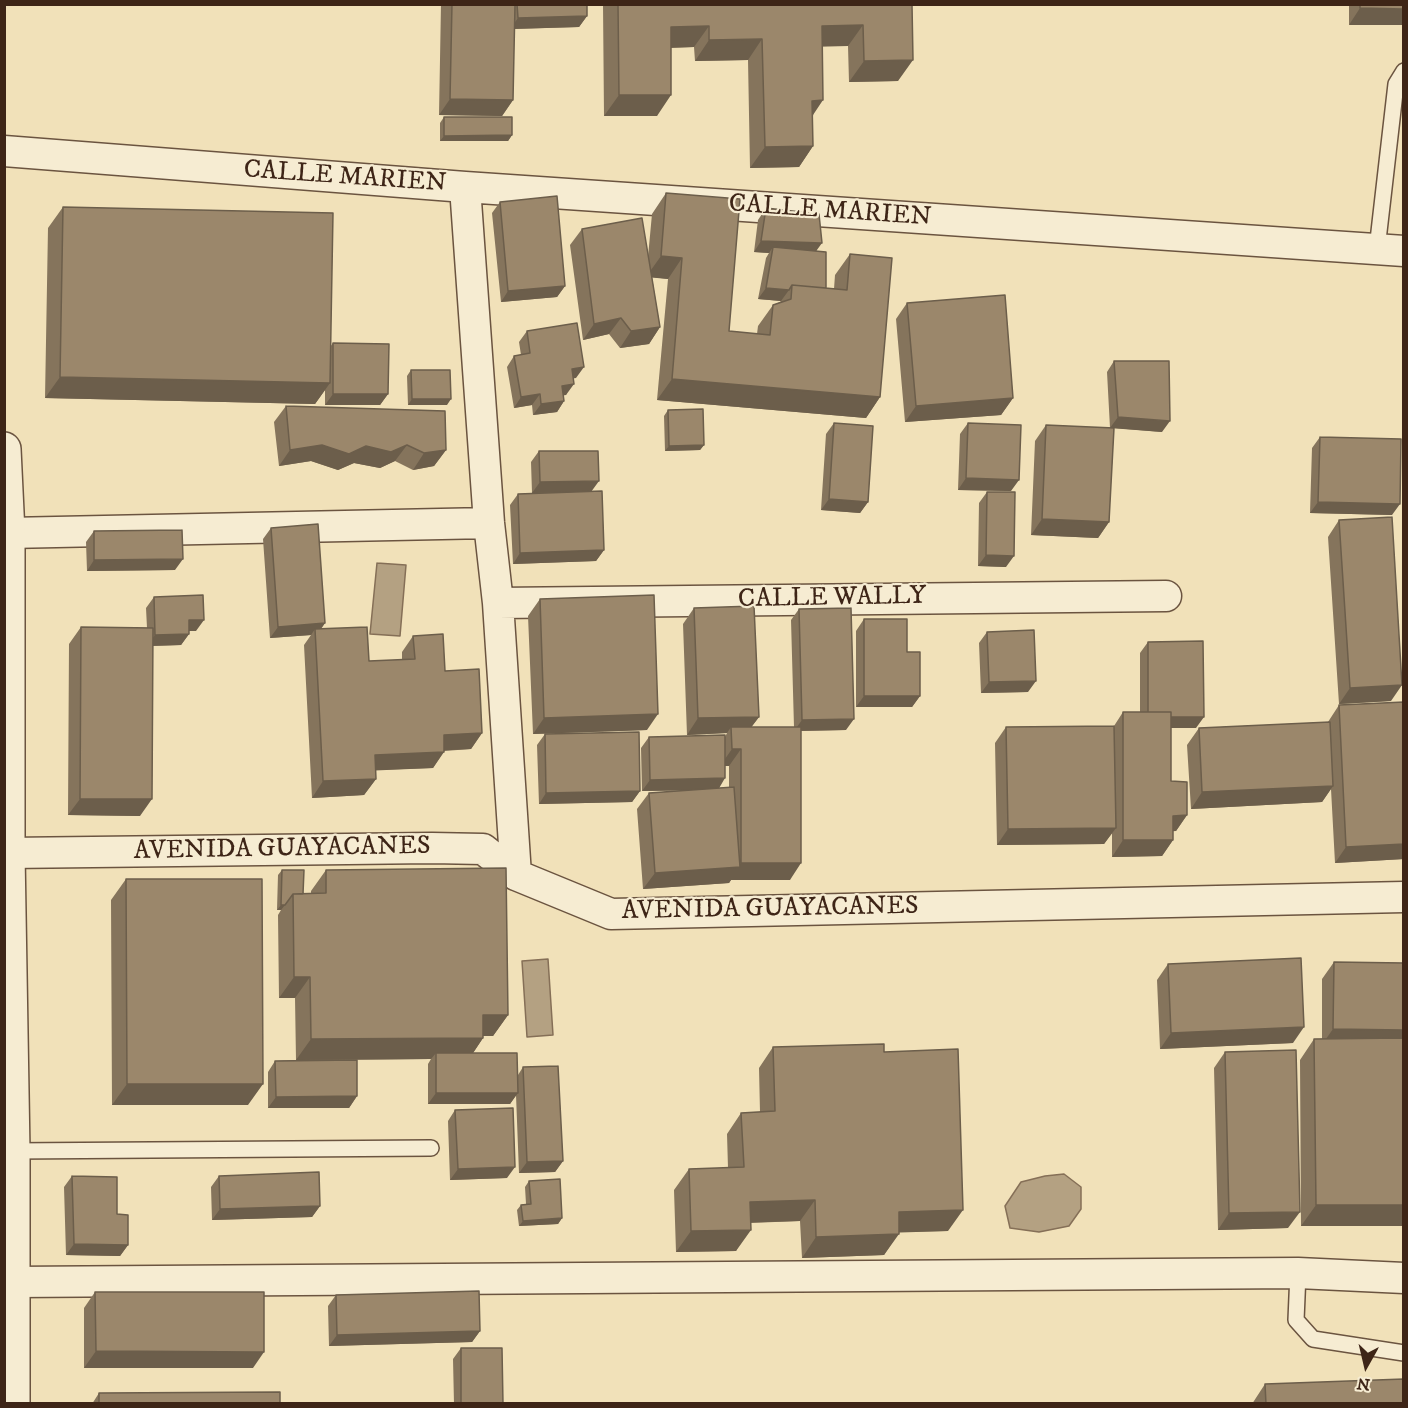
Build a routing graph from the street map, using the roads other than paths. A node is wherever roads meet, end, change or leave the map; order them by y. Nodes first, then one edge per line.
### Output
1 (1404, 71) edge
2 (4, 151) edge
3 (465, 187) junction
4 (1390, 250) edge
5 (4, 449) edge
6 (6, 495) edge
7 (489, 523) junction
8 (8, 533) junction
9 (1166, 596) dead end
10 (498, 603) junction
11 (8, 852) junction
12 (516, 874) junction
13 (1404, 897) edge
14 (431, 1148) dead end
15 (13, 1150) junction
16 (1298, 1273) junction
17 (1404, 1278) edge
18 (14, 1282) junction
19 (1404, 1353) edge
20 (13, 1404) edge

1 - 4 lane
2 - 3 street, CALLE MARIEN
3 - 4 street, CALLE MARIEN
3 - 7 street
5 - 6 street
6 - 8 street
7 - 8 street
7 - 10 street
8 - 11 street
9 - 10 street, CALLE WALLY
10 - 12 street
11 - 12 street, AVENIDA GUAYACANES
11 - 15 street
12 - 13 street, AVENIDA GUAYACANES
14 - 15 lane
15 - 18 street
16 - 17 street
16 - 18 street
16 - 19 lane
18 - 20 street

